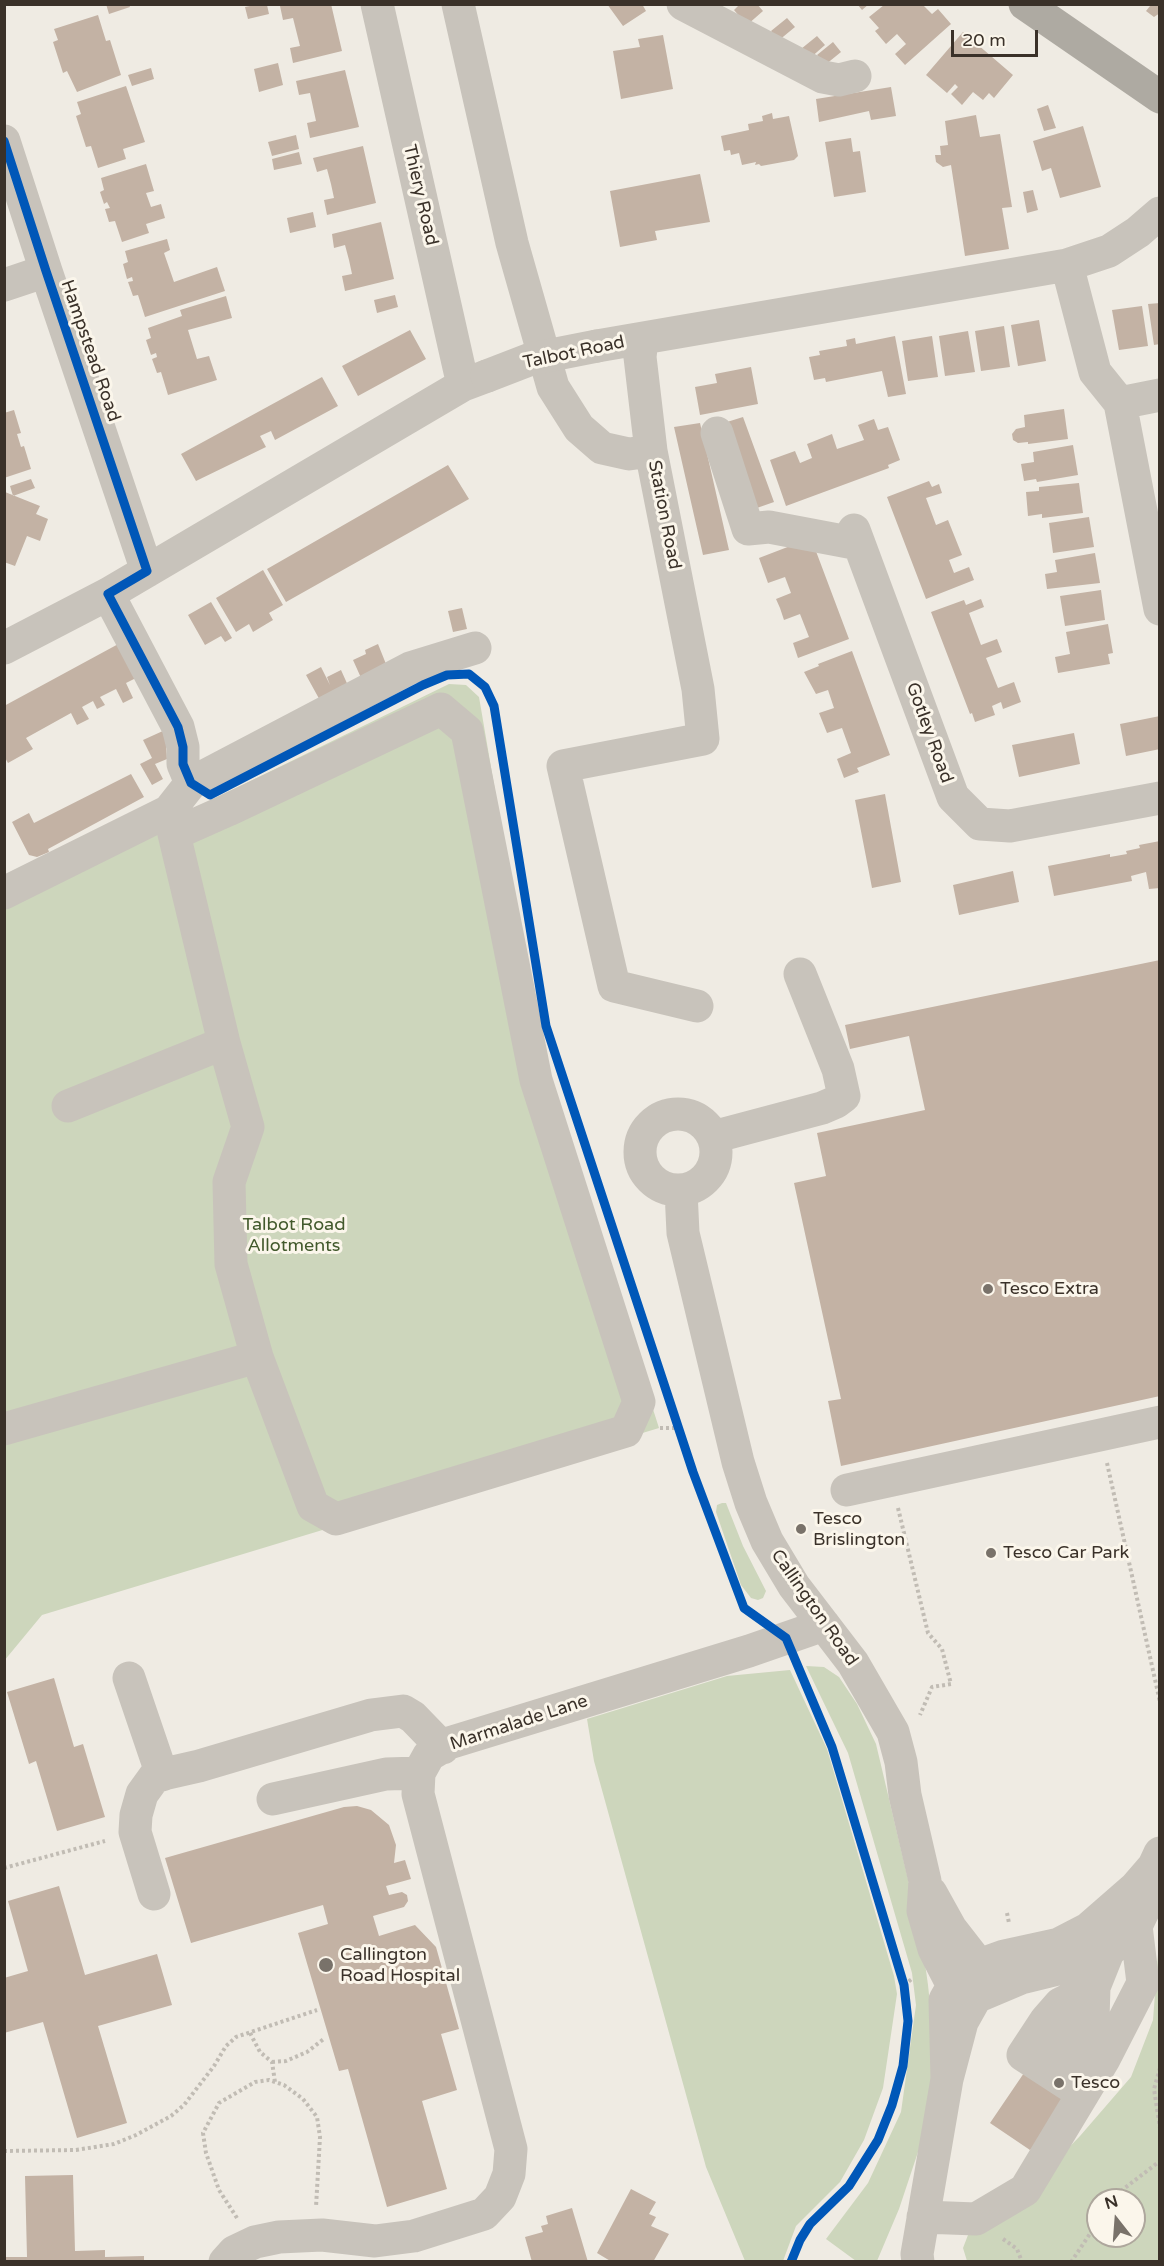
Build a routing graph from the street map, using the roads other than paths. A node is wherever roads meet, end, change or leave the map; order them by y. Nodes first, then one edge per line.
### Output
1 (377, 4) edge
2 (458, 4) edge
3 (683, 4) edge
4 (1025, 4) edge
5 (855, 76) dead end
6 (1160, 97) edge
7 (4, 141) edge
8 (1159, 213) edge
9 (1067, 265) junction
10 (46, 271) junction
11 (4, 285) edge
12 (642, 339) junction
13 (475, 381) junction
14 (1160, 395) edge
15 (1120, 403) junction
16 (717, 433) dead end
17 (651, 451) junction
18 (147, 571) junction
19 (108, 594) junction
20 (1160, 609) edge
21 (4, 648) edge
22 (475, 648) dead end
23 (191, 783) junction
24 (1160, 798) edge
25 (175, 821) junction
26 (4, 893) edge
27 (800, 974) dead end
28 (697, 1006) dead end
29 (224, 1043) junction
30 (69, 1109) dead end
31 (713, 1137) junction
32 (681, 1191) junction
33 (257, 1357) junction
34 (1160, 1422) edge
35 (4, 1429) edge
36 (847, 1490) dead end
37 (824, 1625) junction
38 (129, 1678) dead end
39 (443, 1748) junction
40 (419, 1773) junction
41 (162, 1775) junction
42 (273, 1799) dead end
43 (1160, 1853) edge
44 (1160, 1876) edge
45 (925, 1881) junction
46 (154, 1894) dead end
47 (1136, 1926) junction
48 (1059, 1944) junction
49 (1108, 1952) junction
50 (980, 1965) junction
51 (1008, 1983) junction
52 (953, 1986) junction
53 (1094, 1987) junction
54 (1059, 2078) junction
55 (947, 2079) junction
56 (923, 2217) junction
57 (916, 2259) edge
58 (225, 2262) edge

1 - 13 street, Thiery Road
2 - 17 street
3 - 5 street
4 - 6 highway
7 - 10 street, Hampstead Road
8 - 9 street, Talbot Road
9 - 12 street, Talbot Road
9 - 15 street
10 - 11 street
10 - 18 street, Hampstead Road
12 - 13 street, Talbot Road, bridge
12 - 17 street, Station Road
13 - 18 street, Talbot Road
14 - 15 street
15 - 20 street
16 - 24 street, Gotley Road
17 - 28 street, Station Road
18 - 19 street, Talbot Road
19 - 21 street, Talbot Road
19 - 23 street
22 - 23 street
23 - 25 street
25 - 26 street
25 - 29 street
25 - 33 street
27 - 31 street
29 - 30 street
29 - 33 street
31 - 32 street
31 - 32 street
32 - 37 street, Callington Road
33 - 35 street
34 - 36 street
37 - 39 street, Marmalade Lane
37 - 45 street, Callington Road
38 - 41 street
39 - 40 street, Marmalade Lane
39 - 41 street
40 - 42 street
40 - 58 street
41 - 46 street
43 - 48 street
44 - 47 street
45 - 50 street
45 - 52 street
47 - 49 street
47 - 54 street
48 - 49 street
48 - 50 street
49 - 51 street
49 - 53 street
50 - 52 street
51 - 52 street
51 - 55 street
52 - 55 street
53 - 54 street
53 - 54 street
54 - 56 street
55 - 56 street
56 - 57 street

